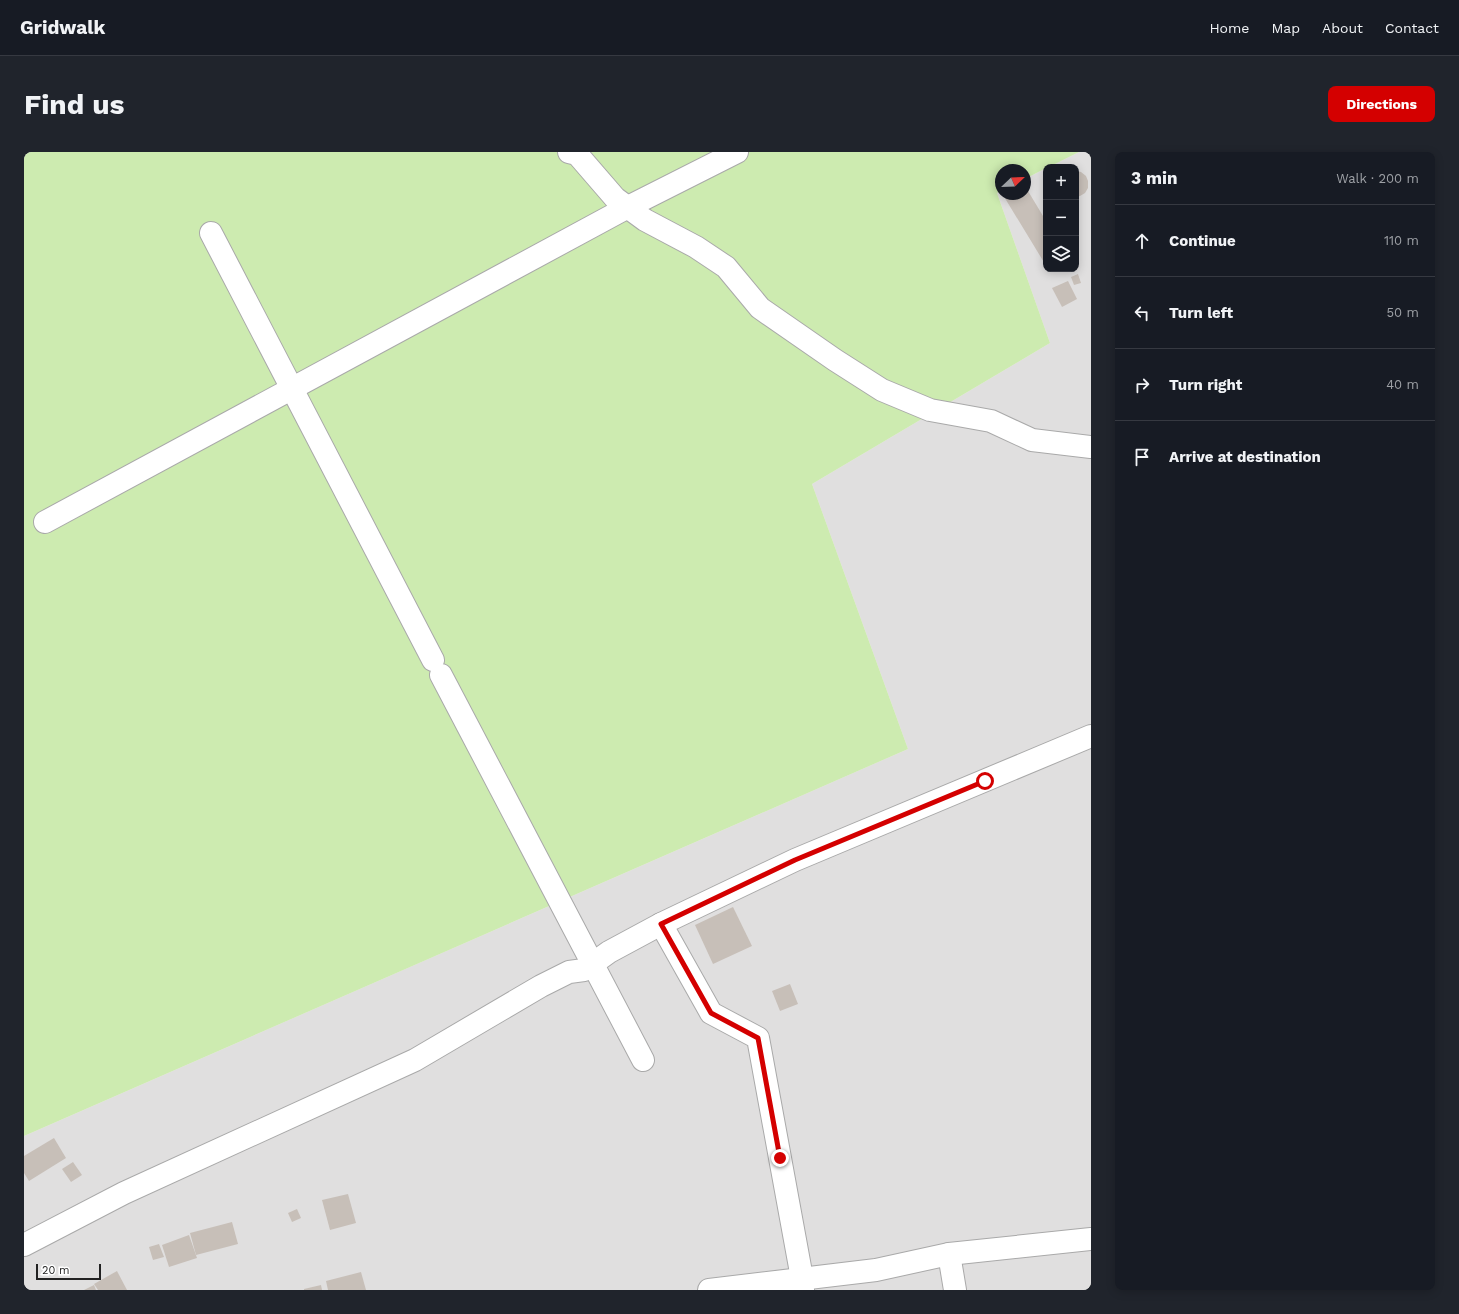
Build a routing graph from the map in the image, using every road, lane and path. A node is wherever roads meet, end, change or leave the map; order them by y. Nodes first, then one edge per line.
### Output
1 (569, 152) edge
2 (737, 152) edge
3 (628, 207) junction
4 (211, 233) dead end
5 (292, 389) junction
6 (1091, 447) edge
7 (45, 522) dead end
8 (1091, 736) edge
9 (661, 924) junction
10 (592, 964) junction
11 (643, 1060) dead end
12 (1091, 1239) edge
13 (24, 1245) edge
14 (949, 1254) junction
15 (803, 1284) edge
16 (709, 1290) edge
17 (955, 1290) edge

1 - 3 street
2 - 3 street
3 - 5 street
3 - 6 street
4 - 5 street
5 - 7 street
5 - 10 street
8 - 9 street
9 - 10 street
9 - 15 street
10 - 11 street
10 - 13 street
12 - 14 street
14 - 15 street
14 - 17 street
15 - 16 street

